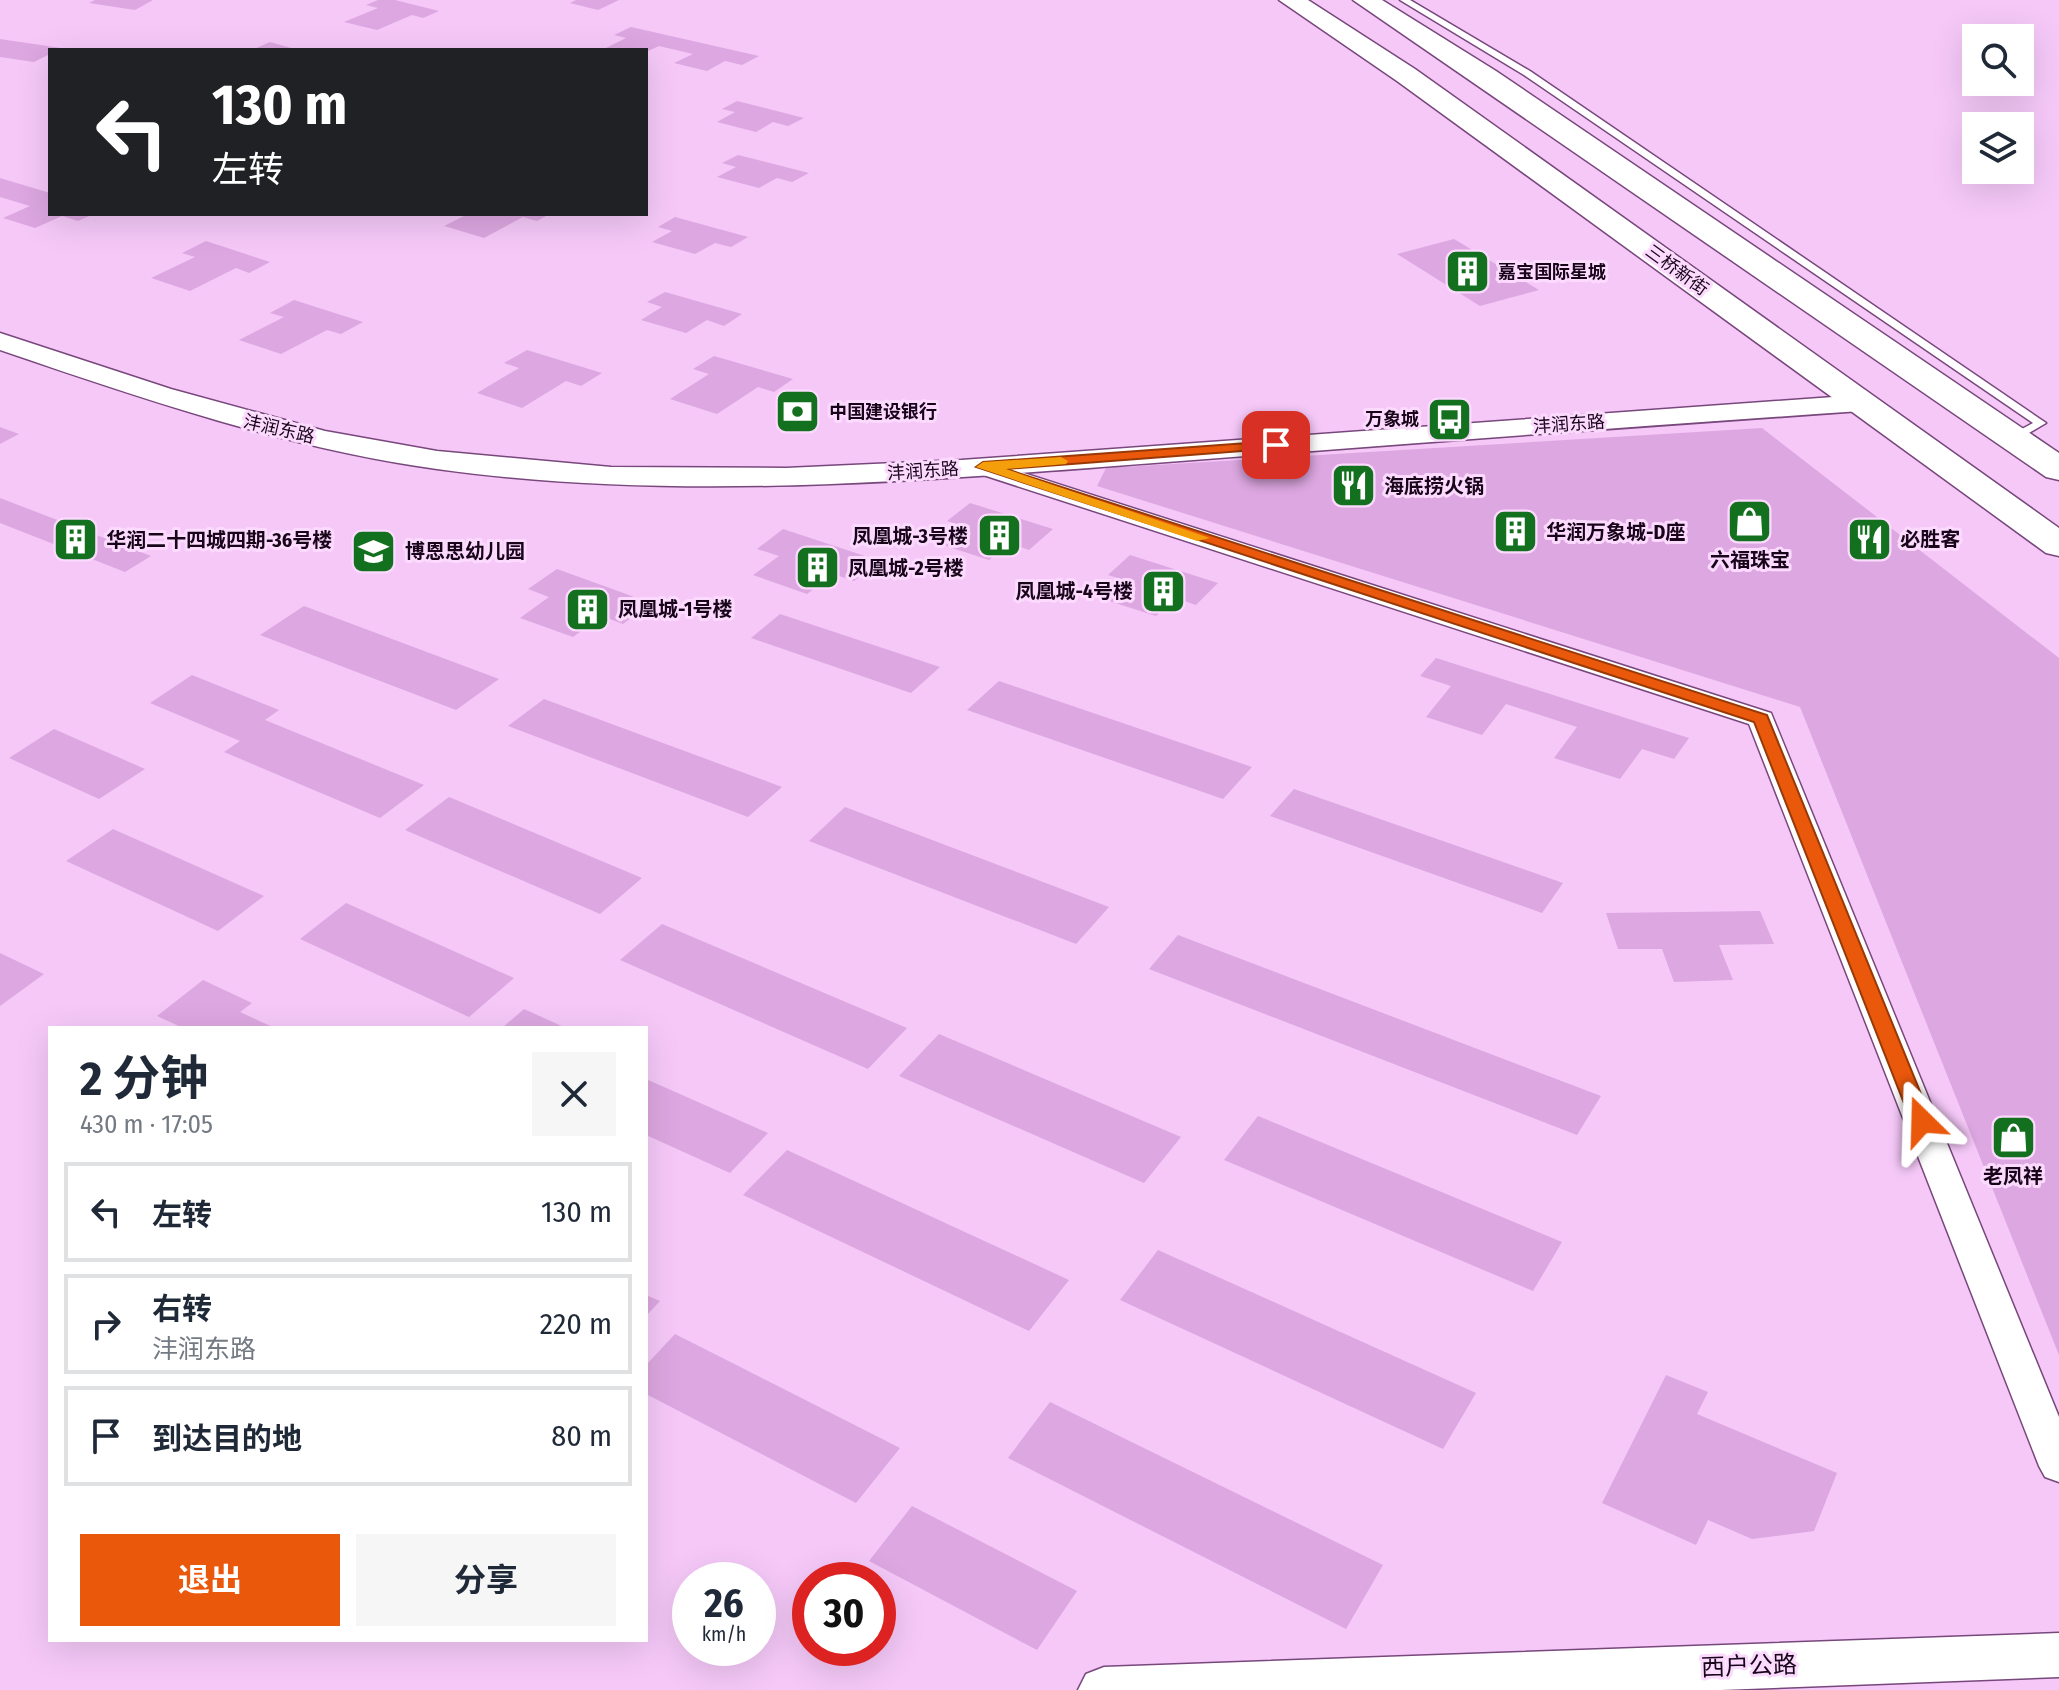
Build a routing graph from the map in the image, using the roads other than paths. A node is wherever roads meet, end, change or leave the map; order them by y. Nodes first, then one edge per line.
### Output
1 (1291, 0) edge
2 (1365, 0) edge
3 (1404, 0) edge
4 (0, 324) edge
5 (0, 341) edge
6 (1854, 397) junction
7 (2013, 438) junction
8 (983, 467) junction
9 (2059, 469) edge
10 (2059, 545) edge
11 (2059, 1466) edge
12 (2059, 1655) edge
13 (1104, 1690) edge

1 - 6 main road, 三桥新街
2 - 7 main road
3 - 7 lane
4 - 6 street, 沣润东路
5 - 8 street, 沣润东路
6 - 8 street, 沣润东路
6 - 10 main road, 三桥新街
7 - 9 main road
8 - 11 street
12 - 13 street, 西户公路

